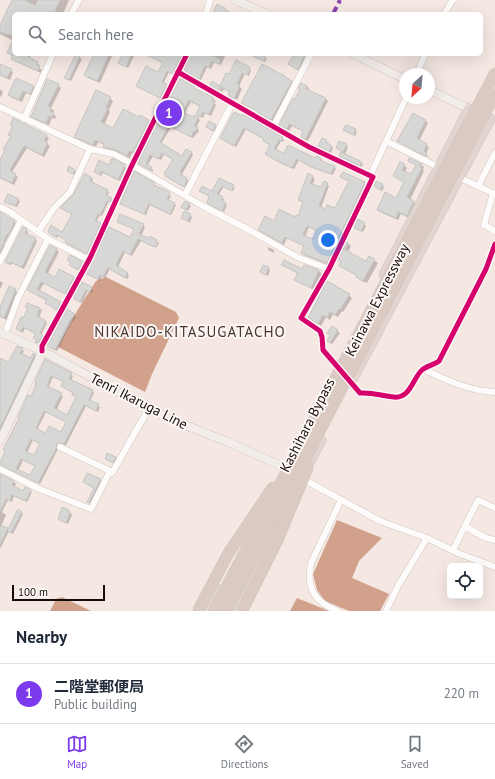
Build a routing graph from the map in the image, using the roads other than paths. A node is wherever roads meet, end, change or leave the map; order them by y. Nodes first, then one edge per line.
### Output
1 (79, 0) edge
2 (210, 0) edge
3 (235, 0) edge
4 (453, 0) edge
5 (72, 12) edge
6 (207, 12) edge
7 (262, 12) edge
8 (445, 12) edge
9 (52, 56) edge
10 (186, 56) edge
11 (310, 56) edge
12 (357, 56) edge
13 (424, 56) edge
14 (419, 68) edge
15 (178, 72) junction
16 (495, 73) edge
17 (399, 76) edge
18 (435, 93) edge
19 (495, 94) edge
20 (232, 104) junction
21 (403, 104) edge
22 (0, 107) edge
23 (469, 109) junction
24 (24, 119) junction
25 (492, 120) edge
26 (273, 127) junction
27 (386, 141) junction
28 (90, 149) junction
29 (495, 153) edge
30 (132, 165) junction
31 (439, 167) junction
32 (370, 176) junction
33 (459, 177) junction
34 (478, 186) junction
35 (494, 193) edge
36 (185, 195) junction
37 (0, 207) edge
38 (21, 220) junction
39 (495, 231) edge
40 (38, 232) junction
41 (48, 240) junction
42 (495, 244) edge
43 (1, 259) edge
44 (89, 260) junction
45 (329, 269) junction
46 (2, 333) edge
47 (352, 348) junction
48 (42, 351) junction
49 (337, 366) junction
50 (423, 369) junction
51 (351, 383) junction
52 (495, 392) edge
53 (335, 401) junction
54 (149, 408) junction
55 (0, 441) edge
56 (60, 447) dead end
57 (286, 468) junction
58 (0, 469) edge
59 (110, 471) junction
60 (301, 478) junction
61 (341, 500) junction
62 (495, 508) edge
63 (466, 527) junction
64 (427, 538) junction
65 (495, 540) edge
66 (453, 550) junction
67 (495, 568) edge
68 (198, 611) edge
69 (207, 611) edge
70 (214, 611) edge
71 (226, 611) edge
72 (233, 611) edge
73 (242, 611) edge
74 (338, 611) edge
75 (386, 611) edge

1 - 5 street
2 - 6 street
3 - 7 main road
4 - 8 street
9 - 24 street
10 - 15 street
11 - 26 street
12 - 17 main road
13 - 14 street
15 - 20 street
15 - 30 street
16 - 47 highway, Keinawa Expressway, bridge
18 - 23 main road
19 - 53 highway, Keinawa Expressway, bridge
20 - 26 street
20 - 36 street
21 - 27 street
22 - 24 street
23 - 25 main road
23 - 31 highway, Kashihara Bypass
24 - 28 street
25 - 33 highway, Kashihara Bypass
26 - 32 street
27 - 31 street
27 - 32 street
28 - 30 street
28 - 40 street
29 - 34 street
30 - 36 street
30 - 44 street
31 - 33 street
31 - 49 highway, Kashihara Bypass
32 - 45 street
33 - 34 street
33 - 51 highway, Kashihara Bypass
34 - 35 street
35 - 39 street
36 - 45 street
37 - 38 street
38 - 40 street
38 - 43 street
40 - 41 street
41 - 44 street
41 - 46 street
42 - 50 street
44 - 48 street
45 - 49 street
46 - 48 main road, Tenri Ikaruga Line
47 - 68 highway, bridge
47 - 70 highway, Keinawa Expressway, bridge
48 - 54 main road, Tenri Ikaruga Line
48 - 55 main road
49 - 51 street
49 - 57 highway, Kashihara Bypass
50 - 51 street
50 - 52 street
51 - 60 highway, Kashihara Bypass
53 - 71 highway, Keinawa Expressway, bridge
53 - 73 highway, bridge
54 - 57 main road, Tenri Ikaruga Line
54 - 59 street
56 - 59 street
57 - 60 main road, Tenri Ikaruga Line
57 - 69 highway, Kashihara Bypass
58 - 59 street
60 - 61 street
60 - 72 highway, Kashihara Bypass
61 - 64 street
61 - 74 street
62 - 63 street
63 - 65 street
63 - 66 street
64 - 66 street
64 - 75 street
66 - 67 street

